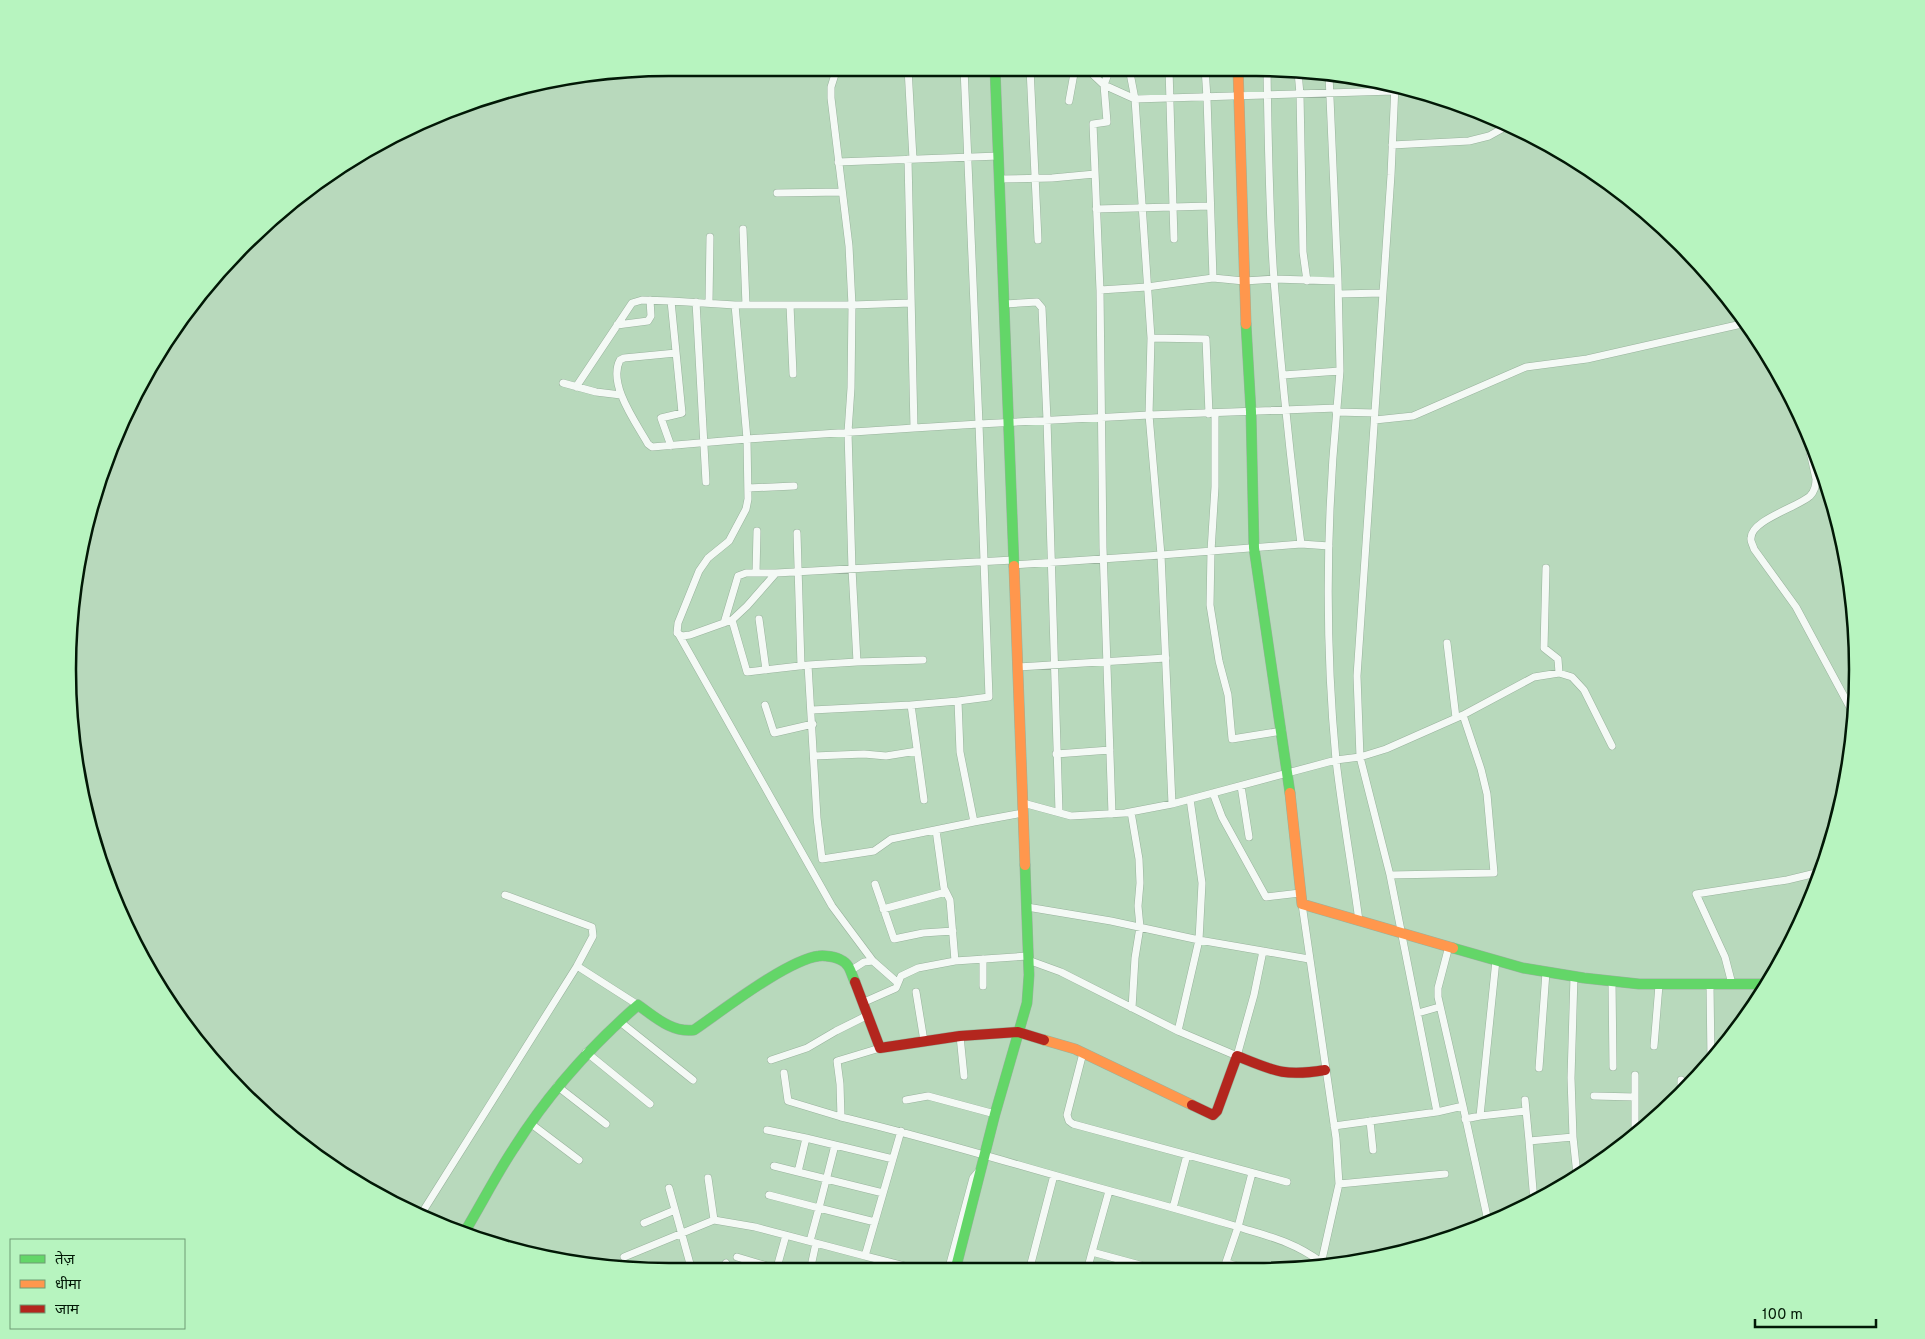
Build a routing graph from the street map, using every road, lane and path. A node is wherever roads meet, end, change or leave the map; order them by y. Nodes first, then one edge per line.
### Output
1 (834, 76) edge
2 (908, 76) edge
3 (964, 76) edge
4 (995, 76) edge
5 (1030, 76) edge
6 (1074, 76) edge
7 (1097, 76) edge
8 (1107, 76) edge
9 (1131, 76) edge
10 (1169, 76) edge
11 (1206, 76) edge
12 (1239, 76) edge
13 (1267, 77) edge
14 (1299, 78) edge
15 (1329, 81) edge
16 (1104, 84) junction
17 (1377, 89) edge
18 (1330, 93) junction
19 (1395, 93) edge
20 (1300, 94) junction
21 (1267, 96) junction
22 (1240, 97) junction
23 (1207, 98) junction
24 (1135, 99) junction
25 (1170, 99) junction
26 (1069, 101) dead end
27 (1501, 129) edge
28 (1392, 145) junction
29 (1000, 156) junction
30 (968, 157) junction
31 (910, 159) junction
32 (838, 162) junction
33 (1095, 174) junction
34 (1035, 178) junction
35 (1000, 179) junction
36 (842, 192) junction
37 (777, 193) dead end
38 (1210, 206) junction
39 (1173, 207) junction
40 (1142, 208) junction
41 (1096, 210) junction
42 (743, 230) dead end
43 (710, 237) dead end
44 (1174, 239) dead end
45 (1038, 240) dead end
46 (1213, 278) junction
47 (1274, 279) junction
48 (1244, 281) junction
49 (1307, 281) junction
50 (1338, 281) junction
51 (1147, 287) junction
52 (1100, 290) junction
53 (1383, 293) junction
54 (1339, 294) junction
55 (650, 300) junction
56 (671, 301) junction
57 (696, 302) junction
58 (709, 302) junction
59 (911, 303) junction
60 (1004, 304) junction
61 (735, 305) junction
62 (746, 305) junction
63 (790, 305) junction
64 (852, 305) junction
65 (617, 325) junction
66 (1738, 325) edge
67 (1151, 338) junction
68 (676, 353) junction
69 (1340, 371) junction
70 (793, 374) dead end
71 (1284, 375) junction
72 (562, 383) dead end
73 (576, 387) junction
74 (621, 395) junction
75 (1285, 410) junction
76 (1337, 410) junction
77 (1251, 412) junction
78 (1212, 413) junction
79 (1149, 415) junction
80 (1375, 416) junction
81 (1102, 418) junction
82 (1047, 420) junction
83 (1008, 422) junction
84 (979, 424) junction
85 (914, 428) junction
86 (848, 432) junction
87 (747, 439) junction
88 (704, 443) junction
89 (671, 446) junction
90 (1814, 471) edge
91 (706, 482) dead end
92 (794, 486) dead end
93 (748, 488) junction
94 (758, 530) dead end
95 (797, 533) dead end
96 (1301, 544) junction
97 (1329, 546) junction
98 (1254, 548) junction
99 (1211, 551) junction
100 (1161, 556) junction
101 (1104, 559) junction
102 (984, 561) junction
103 (1013, 562) junction
104 (1050, 562) junction
105 (1546, 568) dead end
106 (852, 569) junction
107 (797, 571) junction
108 (756, 573) junction
109 (776, 573) junction
110 (759, 619) dead end
111 (728, 621) junction
112 (678, 633) junction
113 (1447, 643) dead end
114 (1166, 658) junction
115 (923, 660) dead end
116 (857, 662) junction
117 (1107, 662) junction
118 (1054, 665) junction
119 (805, 666) junction
120 (1018, 667) junction
121 (766, 670) junction
122 (1559, 672) junction
123 (958, 701) junction
124 (1847, 702) edge
125 (765, 705) dead end
126 (910, 705) junction
127 (812, 710) junction
128 (1459, 716) junction
129 (812, 724) junction
130 (1282, 731) junction
131 (1612, 746) dead end
132 (1110, 750) junction
133 (917, 751) junction
134 (1056, 754) junction
135 (814, 756) junction
136 (1360, 757) junction
137 (1336, 760) junction
138 (1288, 774) junction
139 (1241, 786) junction
140 (1213, 794) junction
141 (1190, 799) junction
142 (924, 800) dead end
143 (1172, 804) junction
144 (1023, 808) junction
145 (1059, 812) junction
146 (1131, 812) junction
147 (1112, 814) junction
148 (974, 822) junction
149 (936, 830) junction
150 (1249, 837) dead end
151 (1812, 874) edge
152 (1390, 875) junction
153 (874, 884) dead end
154 (946, 892) junction
155 (1300, 893) junction
156 (505, 895) dead end
157 (1302, 904) junction
158 (1026, 908) junction
159 (883, 909) junction
160 (1359, 921) junction
161 (1140, 927) junction
162 (953, 931) junction
163 (1402, 933) junction
164 (1199, 940) junction
165 (1449, 946) junction
166 (1262, 952) junction
167 (1028, 958) junction
168 (983, 959) junction
169 (1309, 959) junction
170 (1496, 960) junction
171 (873, 961) junction
172 (955, 961) junction
173 (577, 966) junction
174 (850, 970) junction
175 (1546, 972) junction
176 (1574, 976) junction
177 (1612, 981) junction
178 (898, 983) junction
179 (1732, 984) junction
180 (1758, 984) edge
181 (1659, 985) junction
182 (1710, 985) junction
183 (983, 986) dead end
184 (916, 992) dead end
185 (862, 1003) junction
186 (638, 1005) junction
187 (1439, 1007) junction
188 (1132, 1008) junction
189 (1418, 1013) junction
190 (866, 1016) junction
191 (619, 1021) junction
192 (1178, 1031) junction
193 (1018, 1032) junction
194 (960, 1036) junction
195 (924, 1041) junction
196 (1654, 1046) dead end
197 (880, 1048) junction
198 (1711, 1050) edge
199 (586, 1052) junction
200 (1083, 1053) junction
201 (1237, 1056) junction
202 (771, 1060) dead end
203 (1613, 1067) dead end
204 (1539, 1068) dead end
205 (1325, 1070) junction
206 (784, 1073) dead end
207 (1635, 1075) dead end
208 (964, 1076) dead end
209 (693, 1080) dead end
210 (557, 1086) junction
211 (1594, 1096) dead end
212 (1635, 1096) junction
213 (906, 1100) dead end
214 (1525, 1100) dead end
215 (650, 1104) dead end
216 (1462, 1106) junction
217 (1526, 1111) junction
218 (1437, 1112) junction
219 (995, 1114) junction
220 (841, 1116) junction
221 (1480, 1116) junction
222 (1465, 1119) junction
223 (1370, 1121) junction
224 (530, 1123) junction
225 (606, 1124) dead end
226 (1334, 1126) junction
227 (1635, 1126) edge
228 (767, 1130) dead end
229 (900, 1131) junction
230 (1573, 1137) junction
231 (806, 1138) junction
232 (1529, 1140) junction
233 (834, 1145) junction
234 (1373, 1150) dead end
235 (1187, 1155) junction
236 (984, 1157) junction
237 (893, 1159) junction
238 (579, 1160) dead end
239 (774, 1166) dead end
240 (1576, 1168) edge
241 (981, 1170) junction
242 (798, 1172) junction
243 (1252, 1173) junction
244 (1445, 1174) dead end
245 (1054, 1175) junction
246 (708, 1178) dead end
247 (827, 1179) junction
248 (1287, 1182) dead end
249 (1339, 1184) junction
250 (669, 1188) dead end
251 (1109, 1190) junction
252 (883, 1193) junction
253 (1533, 1193) edge
254 (768, 1195) dead end
255 (819, 1208) junction
256 (1173, 1208) junction
257 (424, 1210) edge
258 (675, 1210) junction
259 (1487, 1216) edge
260 (714, 1220) junction
261 (875, 1222) junction
262 (644, 1223) dead end
263 (468, 1227) edge
264 (1238, 1227) junction
265 (681, 1232) junction
266 (786, 1235) junction
267 (813, 1242) junction
268 (1092, 1252) junction
269 (866, 1256) junction
270 (624, 1257) dead end
271 (737, 1257) dead end
272 (1315, 1259) edge
273 (1321, 1259) edge
274 (1121, 1260) junction
275 (690, 1263) edge
276 (755, 1263) edge
277 (778, 1263) edge
278 (811, 1263) edge
279 (891, 1263) edge
280 (950, 1263) edge
281 (957, 1263) edge
282 (1031, 1263) edge
283 (1089, 1263) edge
284 (1120, 1263) edge
285 (1130, 1263) edge
286 (1226, 1263) edge

1 - 32 street
2 - 31 street
3 - 30 street
4 - 29 street
5 - 34 street
6 - 26 street
7 - 16 street
8 - 16 street
9 - 24 street
10 - 25 street
11 - 23 street
12 - 22 street
13 - 21 street
14 - 20 street
15 - 18 street
16 - 24 street
16 - 33 street
17 - 18 street
18 - 20 street
18 - 50 street
19 - 28 street
20 - 21 street
20 - 49 street
21 - 22 street
21 - 47 street
22 - 23 street
22 - 48 street
23 - 25 street
23 - 38 street
24 - 25 street
24 - 40 street
25 - 39 street
27 - 28 street
28 - 53 street
29 - 30 street
29 - 35 street
30 - 31 street
30 - 84 street
31 - 32 street
31 - 59 street
32 - 36 street
33 - 34 street
33 - 41 street
34 - 35 street
34 - 45 street
35 - 60 street
36 - 37 street
36 - 64 street
38 - 39 street
38 - 46 street
39 - 40 street
39 - 44 street
40 - 41 street
40 - 51 street
41 - 52 street
42 - 62 street
43 - 58 street
46 - 48 street
46 - 51 street
47 - 48 street
47 - 49 street
47 - 71 street
48 - 77 street
49 - 50 street
50 - 54 street
51 - 52 street
51 - 67 street
52 - 81 street
53 - 54 street
53 - 80 street
54 - 69 street
55 - 56 street
55 - 65 street
55 - 65 street
56 - 57 street
56 - 68 street
57 - 58 street
57 - 88 street
58 - 61 street
59 - 64 street
59 - 85 street
60 - 82 street
60 - 83 street
61 - 62 street
61 - 87 street
62 - 63 street
63 - 64 street
63 - 70 street
64 - 86 street
65 - 73 street
66 - 80 street
67 - 78 street
67 - 79 street
68 - 74 street
68 - 89 street
69 - 71 street
69 - 76 street
71 - 75 street
72 - 73 street
73 - 74 street
74 - 89 street
75 - 76 street
75 - 77 street
75 - 96 street
76 - 80 street
76 - 97 street
77 - 78 street
77 - 98 street
78 - 79 street
78 - 99 street
79 - 81 street
79 - 100 street
80 - 136 street
81 - 82 street
81 - 101 street
82 - 83 street
82 - 104 street
83 - 84 street
83 - 103 street
84 - 85 street
84 - 102 street
85 - 86 street
86 - 87 street
86 - 106 street
87 - 88 street
87 - 93 street
88 - 89 street
88 - 91 street
90 - 124 street
92 - 93 street
93 - 112 street
94 - 108 street
95 - 107 street
96 - 97 street
96 - 98 street
97 - 137 street
98 - 99 street
98 - 130 street
99 - 100 street
99 - 130 street
100 - 101 street
100 - 114 street
101 - 104 street
101 - 117 street
102 - 103 street
102 - 106 street
102 - 123 street
103 - 104 street
103 - 120 street
104 - 118 street
105 - 122 street
106 - 107 street
106 - 116 street
107 - 109 street
107 - 119 street
108 - 109 street
108 - 111 street
109 - 111 street
110 - 121 street
111 - 112 street
111 - 121 street
112 - 171 street
113 - 128 street
114 - 117 street
114 - 143 street
115 - 116 street
116 - 119 street
117 - 118 street
117 - 132 street
118 - 120 street
118 - 134 street
119 - 121 street
119 - 127 street
120 - 144 street
122 - 128 street
122 - 131 street
123 - 126 street
123 - 148 street
125 - 129 street
126 - 127 street
126 - 133 street
127 - 129 street
128 - 136 street
128 - 152 street
129 - 135 street
130 - 138 street
132 - 134 street
132 - 147 street
133 - 135 street
133 - 142 street
134 - 145 street
135 - 149 street
136 - 137 street
136 - 152 street
137 - 138 street
137 - 160 street
138 - 139 street
138 - 155 street
139 - 140 street
139 - 150 street
140 - 141 street
140 - 155 street
141 - 143 street
141 - 164 street
143 - 146 street
144 - 145 street
144 - 148 street
144 - 158 street
145 - 147 street
146 - 147 street
146 - 161 street
148 - 149 street
149 - 154 street
151 - 179 street
152 - 163 street
153 - 159 street
154 - 159 street
154 - 162 street
155 - 157 street
156 - 173 street
157 - 160 street
157 - 169 street
158 - 161 street
158 - 167 street
159 - 162 street
160 - 163 street
161 - 164 street
161 - 188 street
162 - 172 street
163 - 165 street
163 - 189 street
164 - 166 street
164 - 192 street
165 - 170 street
165 - 187 street
166 - 169 street
166 - 201 street
167 - 168 street
167 - 188 street
167 - 193 street
168 - 172 street
168 - 183 street
169 - 205 street
170 - 175 street
170 - 221 street
171 - 174 street
171 - 178 street
172 - 178 street
173 - 186 street
173 - 257 street
174 - 185 street
174 - 186 street
175 - 176 street
175 - 204 street
176 - 177 street
176 - 230 street
177 - 181 street
177 - 203 street
178 - 185 street
179 - 180 street
179 - 182 street
181 - 182 street
181 - 196 street
182 - 198 street
184 - 195 street
185 - 190 street
186 - 191 street
187 - 189 street
187 - 216 street
188 - 192 street
189 - 218 street
190 - 197 street
190 - 202 street
191 - 199 street
191 - 209 street
192 - 201 street
193 - 194 street
193 - 200 street
193 - 219 street
194 - 195 street
194 - 208 street
195 - 197 street
197 - 220 street
199 - 210 street
199 - 215 street
200 - 201 street
200 - 235 street
201 - 205 street
205 - 226 street
206 - 220 street
207 - 212 street
210 - 224 street
210 - 225 street
211 - 212 street
212 - 227 street
213 - 219 street
214 - 217 street
216 - 218 street
216 - 222 street
217 - 221 street
217 - 232 street
218 - 223 street
219 - 236 street
220 - 229 street
221 - 222 street
222 - 259 street
223 - 226 street
223 - 234 street
224 - 238 street
224 - 263 street
226 - 249 street
228 - 231 street
229 - 236 street
229 - 237 street
230 - 232 street
230 - 240 street
231 - 233 street
231 - 242 street
232 - 253 street
233 - 237 street
233 - 247 street
235 - 243 street
235 - 256 street
236 - 241 street
236 - 245 street
237 - 252 street
239 - 242 street
241 - 280 street
241 - 281 street
242 - 247 street
243 - 248 street
243 - 264 street
244 - 249 street
245 - 251 street
245 - 282 street
246 - 260 street
247 - 252 street
247 - 255 street
249 - 273 street
250 - 258 street
251 - 256 street
251 - 268 street
252 - 261 street
254 - 255 street
255 - 261 street
255 - 267 street
256 - 264 street
258 - 262 street
258 - 265 street
260 - 265 street
260 - 266 street
261 - 269 street
264 - 272 street
264 - 286 street
265 - 270 street
265 - 275 street
266 - 267 street
266 - 277 street
267 - 269 street
267 - 278 street
268 - 274 street
268 - 283 street
269 - 279 street
271 - 276 street
274 - 284 street
274 - 285 street

